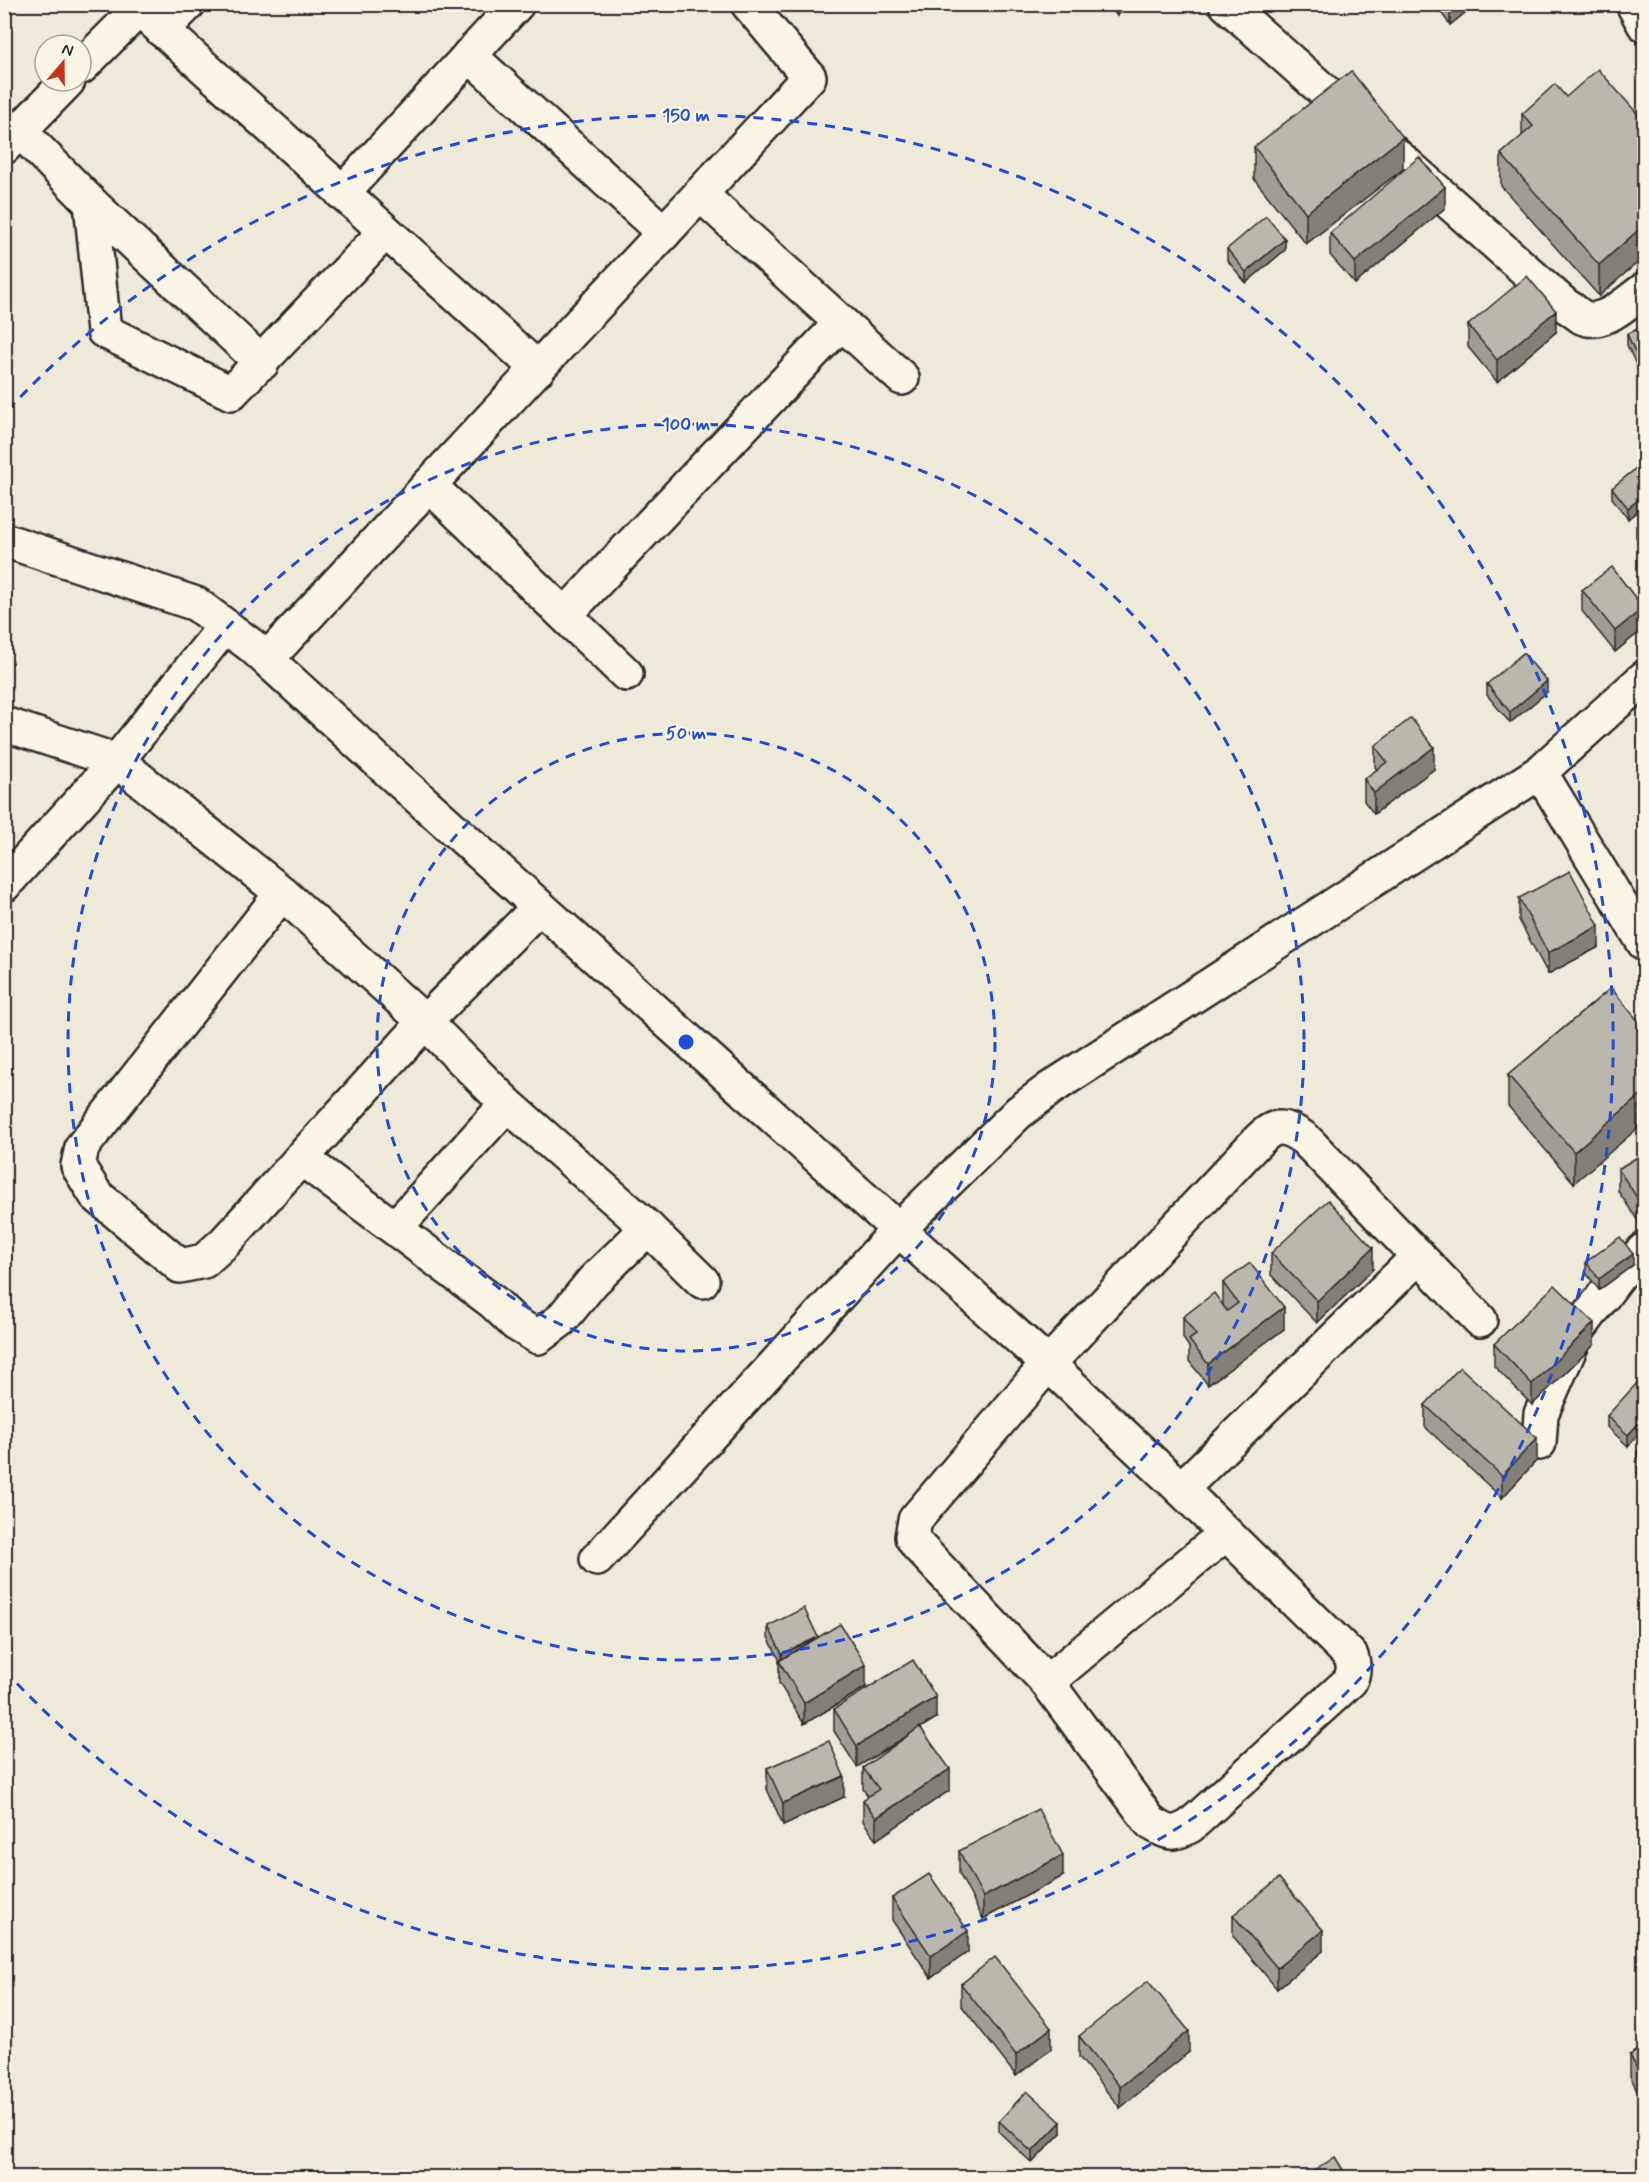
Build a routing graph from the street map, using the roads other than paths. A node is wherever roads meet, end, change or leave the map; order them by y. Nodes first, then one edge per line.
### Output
1 (188, 4) edge
2 (517, 4) edge
3 (748, 4) edge
4 (1226, 4) edge
5 (1633, 4) edge
6 (145, 15) edge
7 (1644, 24) edge
8 (470, 55) junction
9 (93, 57) edge
10 (56, 93) edge
11 (12, 138) edge
12 (342, 193) junction
13 (700, 194) junction
14 (91, 203) junction
15 (385, 232) junction
16 (664, 233) junction
17 (1644, 290) edge
18 (841, 323) junction
19 (262, 363) junction
20 (538, 369) junction
21 (902, 378) dead end
22 (429, 485) junction
23 (4, 540) edge
24 (565, 615) junction
25 (225, 626) junction
26 (267, 659) junction
27 (626, 674) dead end
28 (1644, 678) edge
29 (4, 724) edge
30 (117, 761) junction
31 (1540, 772) junction
32 (4, 885) edge
33 (282, 893) junction
34 (539, 907) junction
35 (1644, 943) edge
36 (425, 1022) junction
37 (507, 1104) junction
38 (301, 1158) junction
39 (395, 1228) junction
40 (648, 1228) junction
41 (899, 1229) junction
42 (1644, 1250) edge
43 (1419, 1256) junction
44 (702, 1281) dead end
45 (1480, 1320) dead end
46 (1048, 1364) junction
47 (1539, 1443) dead end
48 (1181, 1489) junction
49 (1226, 1534) junction
50 (597, 1559) dead end
51 (1047, 1682) junction

1 - 6 street
2 - 8 street
3 - 13 street
4 - 17 street
5 - 7 street
6 - 9 street
6 - 12 street
8 - 12 street
8 - 16 street
10 - 11 street
11 - 14 street
12 - 15 street
13 - 16 street
13 - 18 street
14 - 19 street
14 - 19 street
15 - 19 street
15 - 20 street
16 - 20 street
18 - 21 street
18 - 24 street
20 - 22 street
22 - 24 street
22 - 26 street
23 - 25 street
24 - 27 street
25 - 26 street
25 - 30 street
26 - 34 street
28 - 31 street
29 - 30 street
30 - 32 street
30 - 33 street
31 - 35 street
31 - 41 street
33 - 36 street
33 - 38 street
34 - 36 street
34 - 41 street
36 - 37 street
36 - 38 street
37 - 39 street
37 - 40 street
38 - 39 street
39 - 40 street
40 - 44 street
41 - 46 street
41 - 50 street
42 - 47 street
43 - 45 street
43 - 46 street
43 - 48 street
46 - 48 street
46 - 51 street
48 - 49 street
49 - 51 street
49 - 51 street

